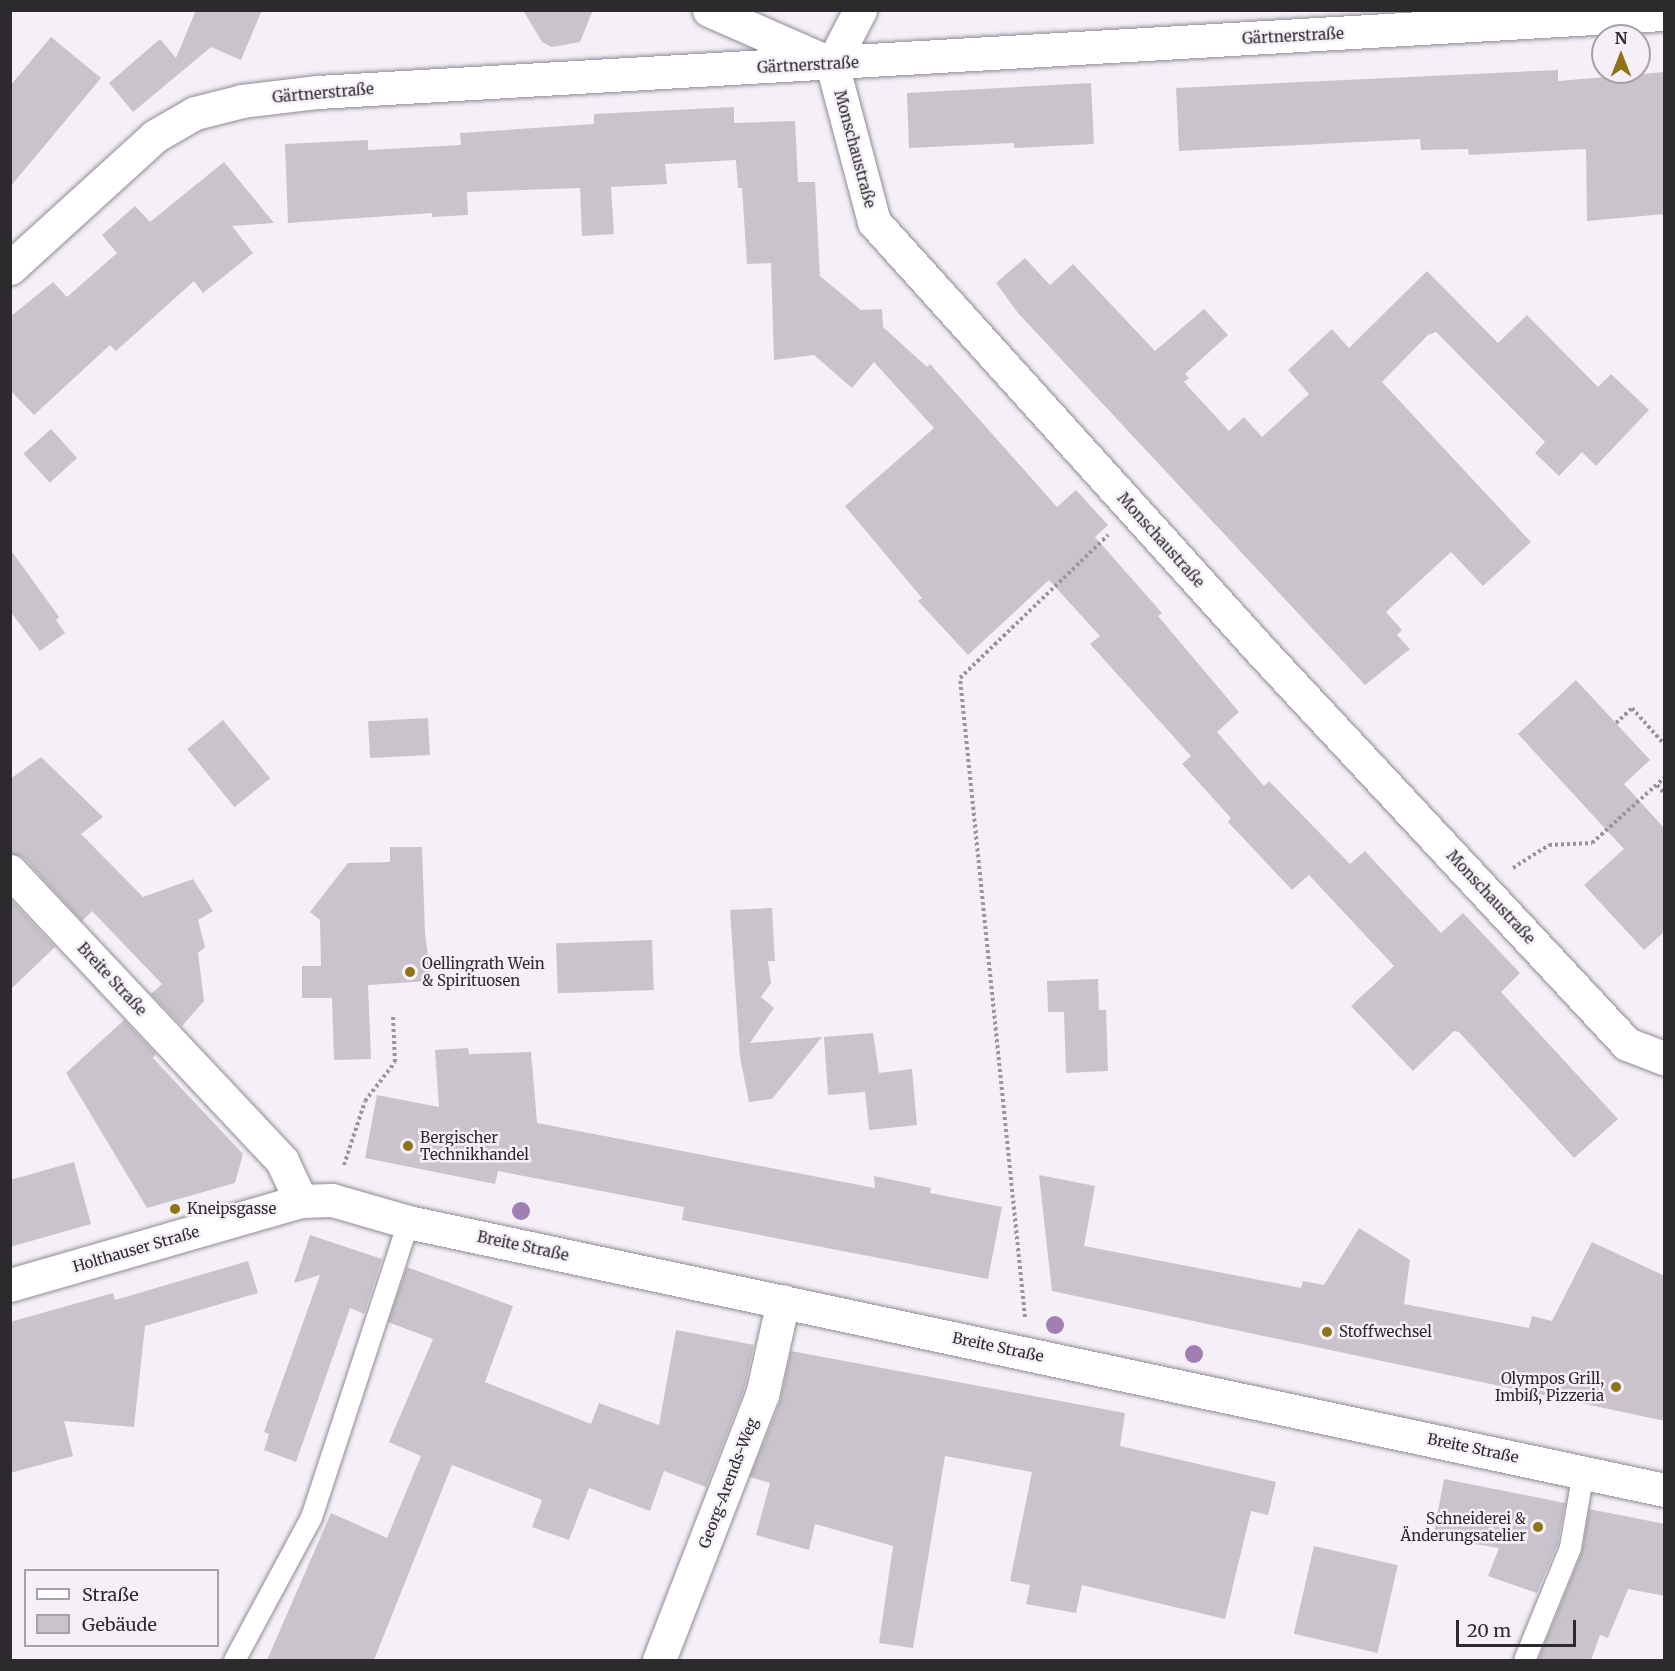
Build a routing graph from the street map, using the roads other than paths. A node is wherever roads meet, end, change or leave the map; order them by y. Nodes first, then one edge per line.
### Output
1 (709, 10) edge
2 (860, 10) edge
3 (1665, 14) edge
4 (832, 64) junction
5 (10, 268) edge
6 (10, 870) edge
7 (1665, 1058) edge
8 (316, 1200) junction
9 (408, 1221) junction
10 (10, 1285) edge
11 (783, 1301) junction
12 (1583, 1471) junction
13 (1665, 1490) edge
14 (234, 1660) edge
15 (659, 1660) edge
16 (1524, 1660) edge

1 - 4 street
2 - 4 street
3 - 4 street, Gärtnerstraße
4 - 5 street, Gärtnerstraße
4 - 7 street, Monschaustraße
6 - 8 street, Breite Straße
8 - 9 street, Breite Straße
8 - 10 street, Holthauser Straße
9 - 11 street, Breite Straße
9 - 14 lane
11 - 12 street, Breite Straße
11 - 15 street, Georg-Arends-Weg
12 - 13 street, Breite Straße
12 - 16 lane

